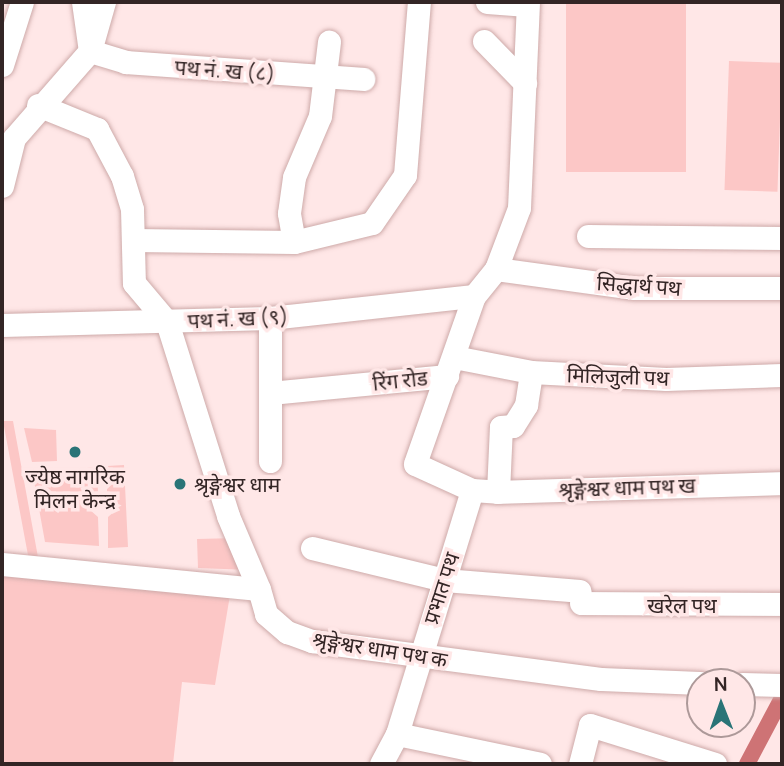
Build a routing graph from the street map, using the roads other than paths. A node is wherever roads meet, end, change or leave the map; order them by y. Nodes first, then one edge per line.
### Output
1 (22, 2) edge
2 (83, 2) edge
3 (104, 2) edge
4 (419, 2) edge
5 (487, 2) edge
6 (527, 4) edge
7 (484, 41) dead end
8 (330, 42) dead end
9 (90, 51) junction
10 (2, 65) edge
11 (326, 77) junction
12 (363, 79) dead end
13 (525, 83) junction
14 (38, 105) junction
15 (2, 186) edge
16 (588, 236) dead end
17 (782, 238) edge
18 (133, 240) junction
19 (294, 242) junction
20 (496, 269) junction
21 (782, 288) edge
22 (474, 296) junction
23 (270, 318) junction
24 (167, 322) junction
25 (2, 325) edge
26 (450, 367) junction
27 (531, 372) junction
28 (782, 375) edge
29 (270, 393) junction
30 (270, 461) dead end
31 (782, 483) edge
32 (472, 490) junction
33 (498, 492) junction
34 (312, 548) dead end
35 (2, 564) edge
36 (444, 580) junction
37 (259, 589) junction
38 (782, 604) edge
39 (419, 656) junction
40 (686, 682) edge
41 (756, 684) edge
42 (782, 685) edge
43 (397, 734) junction
44 (382, 764) edge
45 (540, 764) edge
46 (580, 764) edge
47 (715, 764) edge

1 - 10 street
2 - 9 street
3 - 9 street
4 - 19 street
5 - 6 street
6 - 13 street
7 - 13 street
8 - 11 street
9 - 11 street, पथ नं. ख (८)
9 - 14 street
11 - 12 street, पथ नं. ख (८)
11 - 19 street
13 - 20 street
14 - 15 street
14 - 18 street
16 - 17 street
18 - 19 street
18 - 24 street
20 - 21 street, सिद्धार्थ पथ
20 - 22 street
22 - 23 street, पथ नं. ख (९)
22 - 26 street, रिंग रोड
23 - 24 street, पथ नं. ख (९)
23 - 29 street
24 - 25 street, पथ नं. ख (९)
24 - 37 street, श्रृङ्गेश्वर धाम पथ क
26 - 27 street, मिलिजुली पथ
26 - 29 street, रिंग रोड
26 - 32 street
27 - 28 street, मिलिजुली पथ
27 - 33 street
29 - 30 street
31 - 33 street, श्रृङ्गेश्वर धाम पथ ख
32 - 33 street, श्रृङ्गेश्वर धाम पथ ख
32 - 36 street, प्रभात पथ
34 - 36 street, खरेल पथ
35 - 37 street
36 - 38 street, खरेल पथ
36 - 39 street, प्रभात पथ
37 - 39 street, श्रृङ्गेश्वर धाम पथ क
39 - 40 street, श्रृङ्गेश्वर धाम पथ क
39 - 43 street, प्रभात पथ
41 - 42 street
43 - 44 street, प्रभात पथ
43 - 45 street
46 - 47 street

